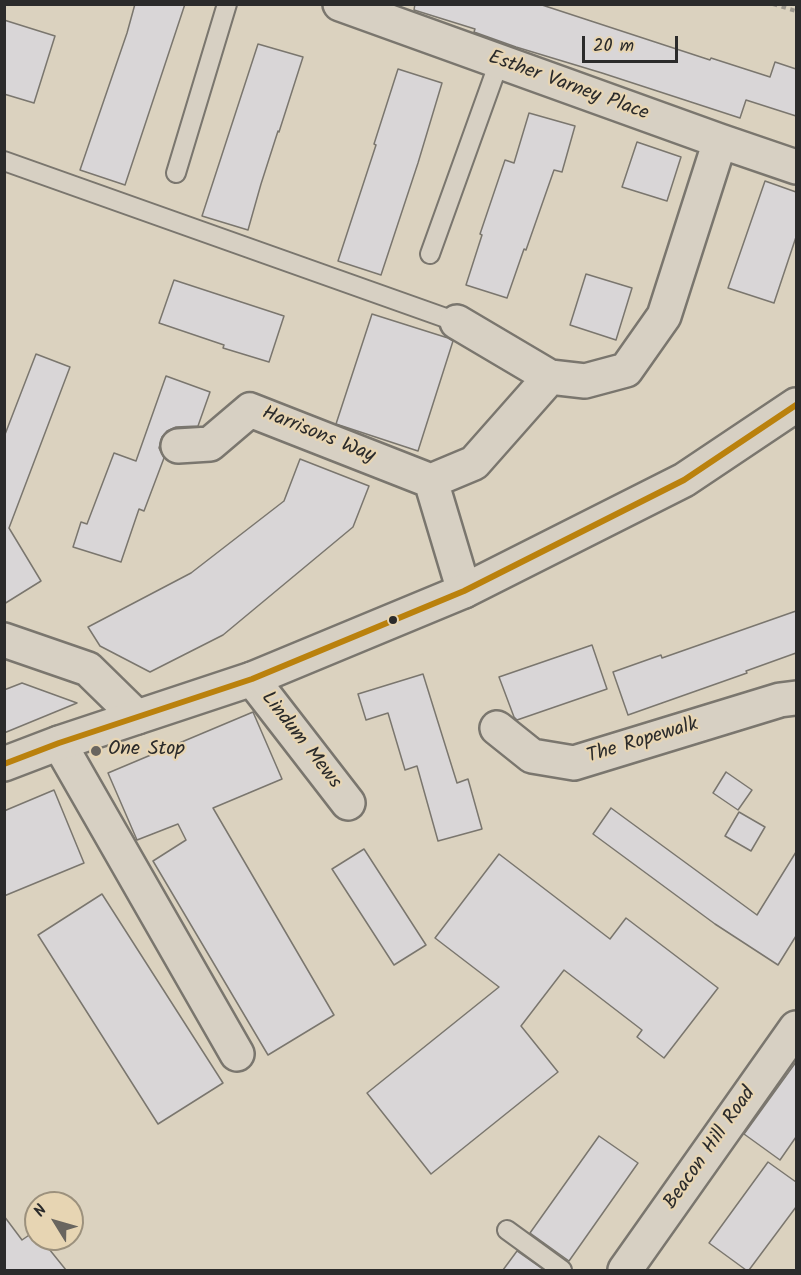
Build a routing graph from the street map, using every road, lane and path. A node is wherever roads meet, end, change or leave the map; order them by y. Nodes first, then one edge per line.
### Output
1 (227, 4) edge
2 (340, 4) edge
3 (773, 4) edge
4 (796, 11) edge
5 (499, 62) junction
6 (720, 141) junction
7 (4, 161) edge
8 (796, 167) edge
9 (176, 173) dead end
10 (430, 254) dead end
11 (457, 322) joint
12 (550, 377) junction
13 (796, 405) edge
14 (178, 446) dead end
15 (431, 481) junction
16 (464, 591) junction
17 (4, 640) edge
18 (252, 679) junction
19 (796, 699) edge
20 (137, 717) junction
21 (497, 729) dead end
22 (59, 744) junction
23 (4, 764) edge
24 (348, 803) dead end
25 (796, 1028) edge
26 (237, 1054) dead end
27 (507, 1230) dead end
28 (562, 1270) edge
29 (625, 1270) edge

1 - 9 lane
2 - 5 street, Esther Varney Place
3 - 4 path
5 - 6 street, Esther Varney Place
5 - 10 lane
6 - 8 street, Esther Varney Place
6 - 12 street
7 - 11 lane
11 - 12 street
12 - 15 street
13 - 16 street
14 - 15 street, Harrisons Way
15 - 16 street
16 - 18 street
17 - 20 street
18 - 20 street
18 - 24 street, Lindum Mews
19 - 21 street, The Ropewalk
20 - 22 street
22 - 23 street
22 - 26 street
25 - 29 street, Beacon Hill Road
27 - 28 lane

